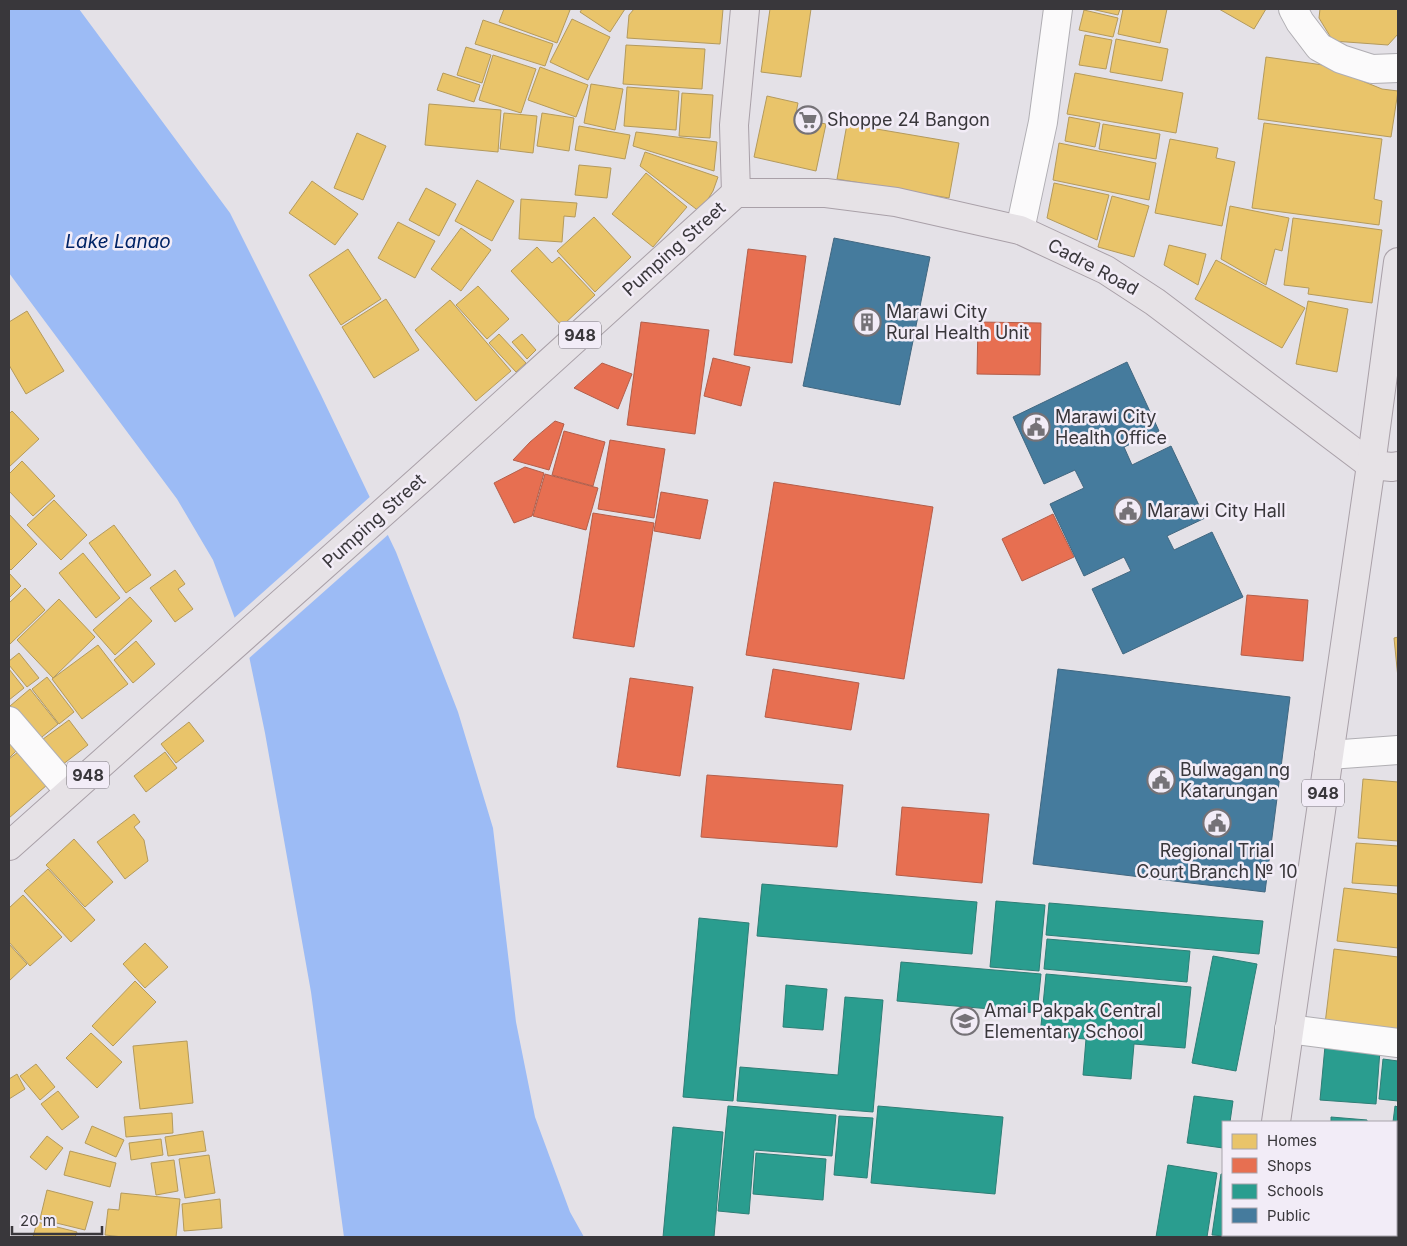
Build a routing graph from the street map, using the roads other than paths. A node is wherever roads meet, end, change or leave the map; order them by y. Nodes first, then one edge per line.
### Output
1 (745, 9) edge
2 (1058, 9) edge
3 (1293, 9) edge
4 (1398, 68) edge
5 (736, 193) junction
6 (1020, 230) junction
7 (1398, 262) edge
8 (1371, 465) junction
9 (1398, 466) edge
10 (9, 721) edge
11 (1398, 750) edge
12 (1329, 755) junction
13 (70, 791) junction
14 (9, 846) edge
15 (1289, 1029) junction
16 (1398, 1043) edge
17 (1276, 1121) edge

1 - 5 main road
2 - 6 street
3 - 4 street
5 - 6 main road, Cadre Road
5 - 13 main road, Pumping Street / 948
6 - 8 main road, Cadre Road
7 - 8 main road, 948
8 - 9 main road
8 - 12 main road, 948
10 - 13 street
11 - 12 street
12 - 15 main road, 948
13 - 14 main road, Pumping Street / 948
15 - 16 street
15 - 17 main road, 948

